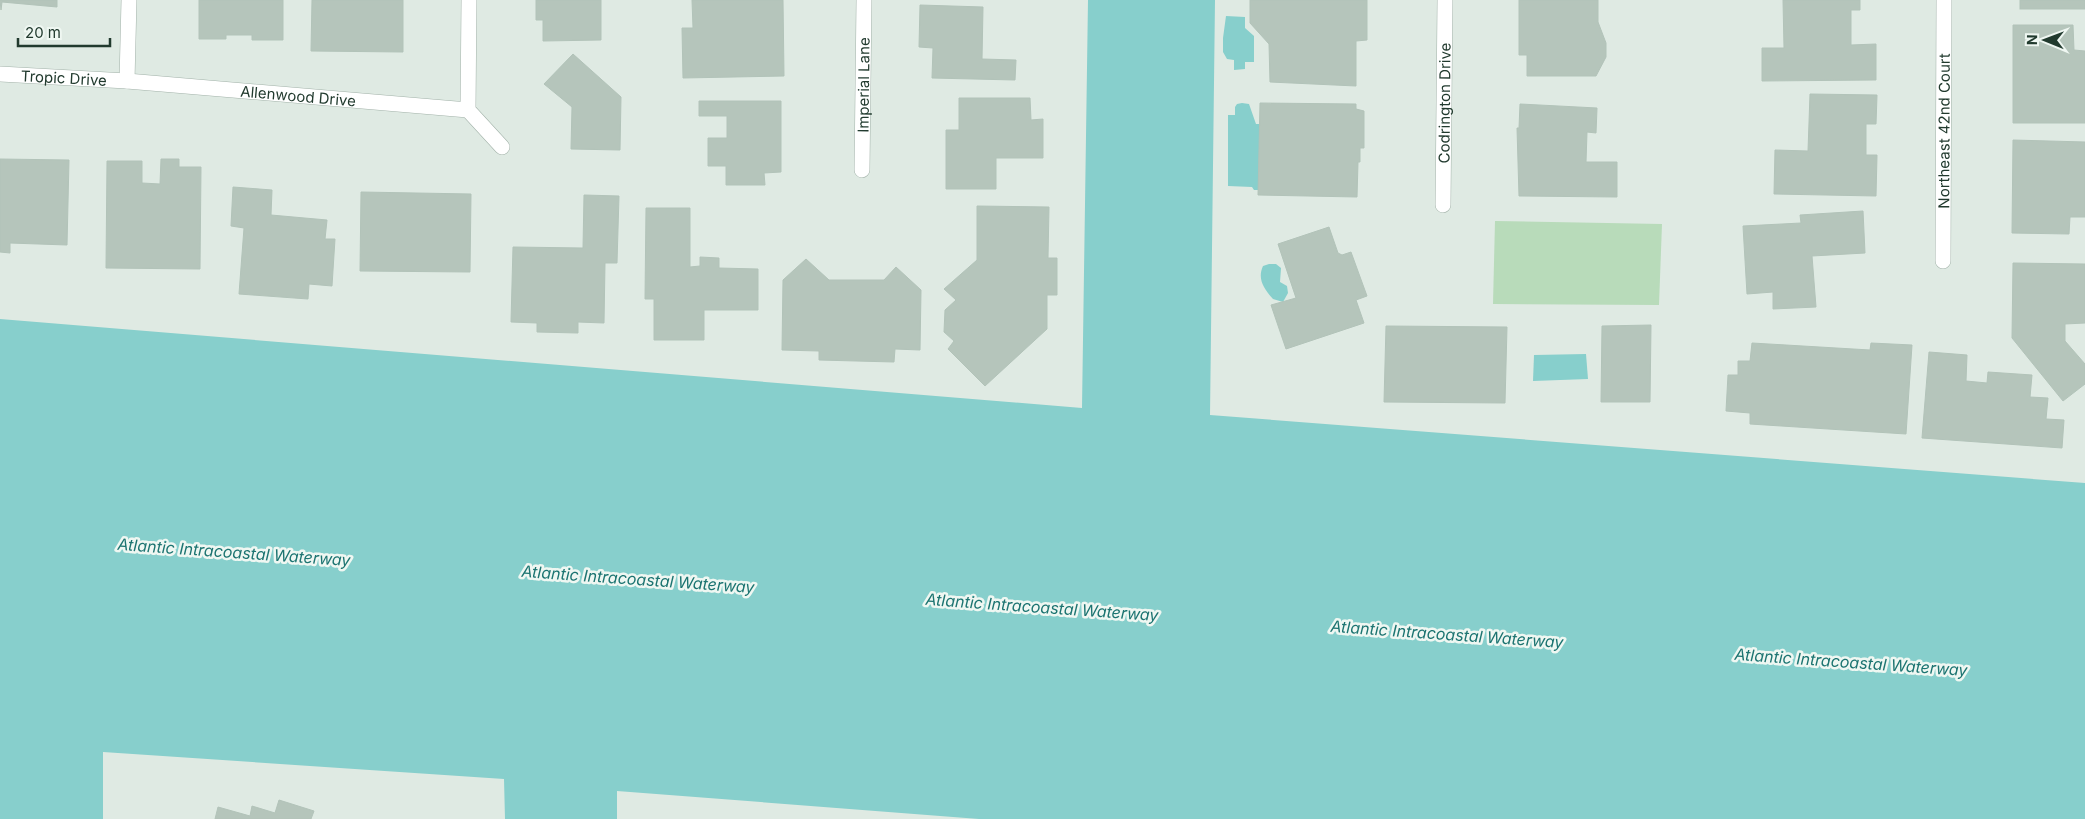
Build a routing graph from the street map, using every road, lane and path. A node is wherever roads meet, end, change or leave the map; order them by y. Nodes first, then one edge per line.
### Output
1 (129, 0) edge
2 (469, 0) edge
3 (864, 0) edge
4 (1445, 0) edge
5 (1944, 0) edge
6 (0, 74) edge
7 (128, 80) junction
8 (468, 110) junction
9 (502, 146) dead end
10 (862, 170) dead end
11 (1443, 205) dead end
12 (1943, 261) dead end

1 - 7 street
2 - 8 street
3 - 10 street, Imperial Lane
4 - 11 street, Codrington Drive
5 - 12 street, Northeast 42nd Court
6 - 7 street, Tropic Drive
7 - 8 street, Allenwood Drive
8 - 9 street

